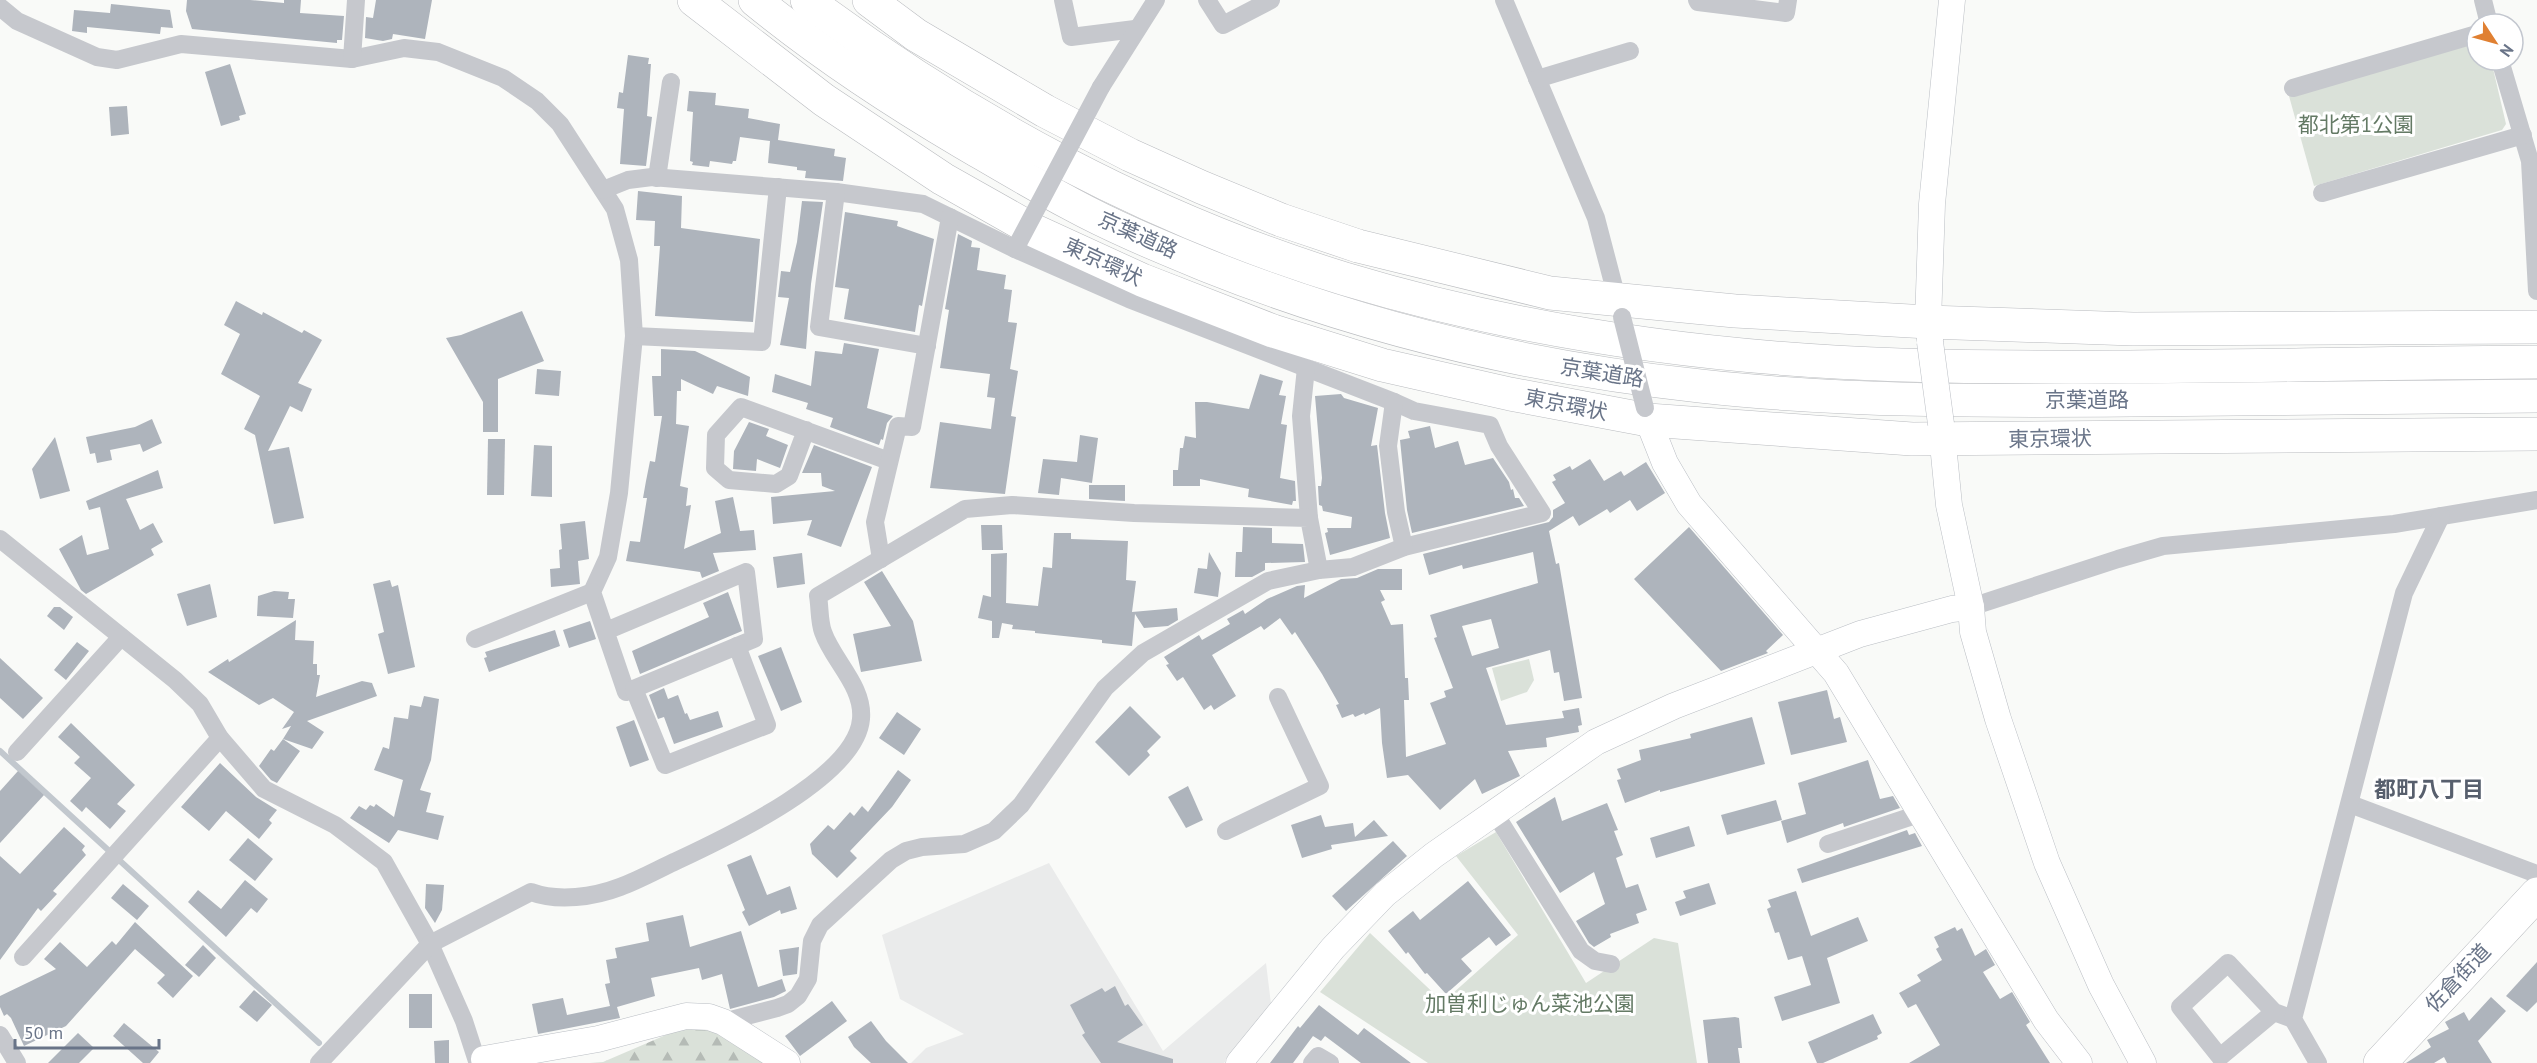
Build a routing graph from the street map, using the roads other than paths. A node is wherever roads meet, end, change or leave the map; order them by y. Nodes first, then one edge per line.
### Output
1 (356, 0) edge
2 (694, 0) edge
3 (755, 0) edge
4 (807, 0) edge
5 (869, 0) edge
6 (1063, 0) edge
7 (1156, 0) edge
8 (1208, 0) edge
9 (1271, 0) edge
10 (1504, 0) edge
11 (1697, 0) edge
12 (1788, 0) edge
13 (1952, 0) edge
14 (0, 7) edge
15 (1135, 29) junction
16 (2465, 38) edge
17 (1630, 51) dead end
18 (352, 59) junction
19 (2504, 72) edge
20 (1537, 79) junction
21 (671, 82) dead end
22 (2293, 88) dead end
23 (2523, 135) junction
24 (2534, 160) edge
25 (657, 178) junction
26 (778, 187) junction
27 (603, 190) junction
28 (836, 192) junction
29 (2322, 193) dead end
30 (950, 217) junction
31 (1016, 249) junction
32 (2537, 291) edge
33 (1620, 309) junction
34 (2537, 327) edge
35 (1929, 332) junction
36 (634, 336) junction
37 (927, 346) junction
38 (2537, 362) edge
39 (1306, 368) junction
40 (2537, 396) edge
41 (1394, 402) junction
42 (1647, 414) junction
43 (806, 430) junction
44 (1942, 431) junction
45 (2537, 434) edge
46 (889, 460) junction
47 (2537, 500) edge
48 (2441, 516) junction
49 (1309, 518) junction
50 (2, 544) edge
51 (1404, 547) junction
52 (881, 559) junction
53 (1319, 570) junction
54 (592, 592) junction
55 (1971, 607) junction
56 (606, 631) junction
57 (121, 637) junction
58 (475, 639) dead end
59 (737, 646) junction
60 (1818, 651) junction
61 (634, 689) junction
62 (1278, 697) dead end
63 (220, 738) junction
64 (17, 752) dead end
65 (2350, 804) junction
66 (1494, 812) junction
67 (1922, 813) junction
68 (1226, 831) dead end
69 (1828, 844) dead end
70 (2537, 874) edge
71 (2537, 894) edge
72 (430, 944) junction
73 (23, 957) dead end
74 (1611, 964) dead end
75 (2274, 1012) junction
76 (2293, 1019) junction
77 (723, 1022) junction
78 (0, 1035) edge
79 (478, 1061) edge
80 (17, 1063) edge
81 (319, 1063) edge
82 (787, 1063) edge
83 (1239, 1063) edge
84 (1312, 1063) edge
85 (1330, 1063) edge
86 (2079, 1063) edge
87 (2143, 1063) edge
88 (2318, 1063) edge
89 (2380, 1063) edge

1 - 18 street
2 - 42 highway, 東京環状
3 - 40 highway, 京葉道路
4 - 38 highway, 京葉道路
5 - 33 highway
6 - 15 street
7 - 15 street
8 - 9 street
10 - 20 street
11 - 12 street
13 - 35 street
14 - 18 street
15 - 31 street, bridge
16 - 22 street
17 - 20 street
18 - 27 street
19 - 23 street
20 - 33 street
21 - 25 street
23 - 24 street
23 - 29 street
24 - 32 street
25 - 26 street
25 - 27 street
26 - 28 street
26 - 36 street
27 - 36 street
28 - 30 street
28 - 37 street
30 - 31 street
30 - 37 street
31 - 39 street
33 - 35 highway
33 - 42 street, bridge
34 - 35 highway
35 - 44 street, bridge
36 - 54 street
37 - 46 street
39 - 41 street
39 - 49 street
41 - 51 street
41 - 51 street
42 - 44 highway, 東京環状
42 - 60 street
43 - 43 street
43 - 46 street
44 - 45 highway, 東京環状
44 - 55 street
46 - 52 street
47 - 48 street
48 - 55 street
48 - 65 street
49 - 52 street
49 - 53 street
50 - 57 street
51 - 53 street
52 - 72 street
53 - 77 street
54 - 56 street
54 - 58 street
55 - 60 street
55 - 87 street
56 - 59 street
56 - 61 street
57 - 63 street
57 - 64 street
59 - 61 street
59 - 61 street
60 - 66 street
60 - 67 street
62 - 68 street
63 - 72 street
63 - 73 street
65 - 70 street
65 - 76 street
66 - 74 street
66 - 83 street
67 - 69 street
67 - 86 street
71 - 89 highway, 佐倉街道
72 - 79 street
72 - 81 street
75 - 75 street
75 - 76 street
76 - 88 street
77 - 79 street
77 - 82 street
78 - 80 street
84 - 85 street

